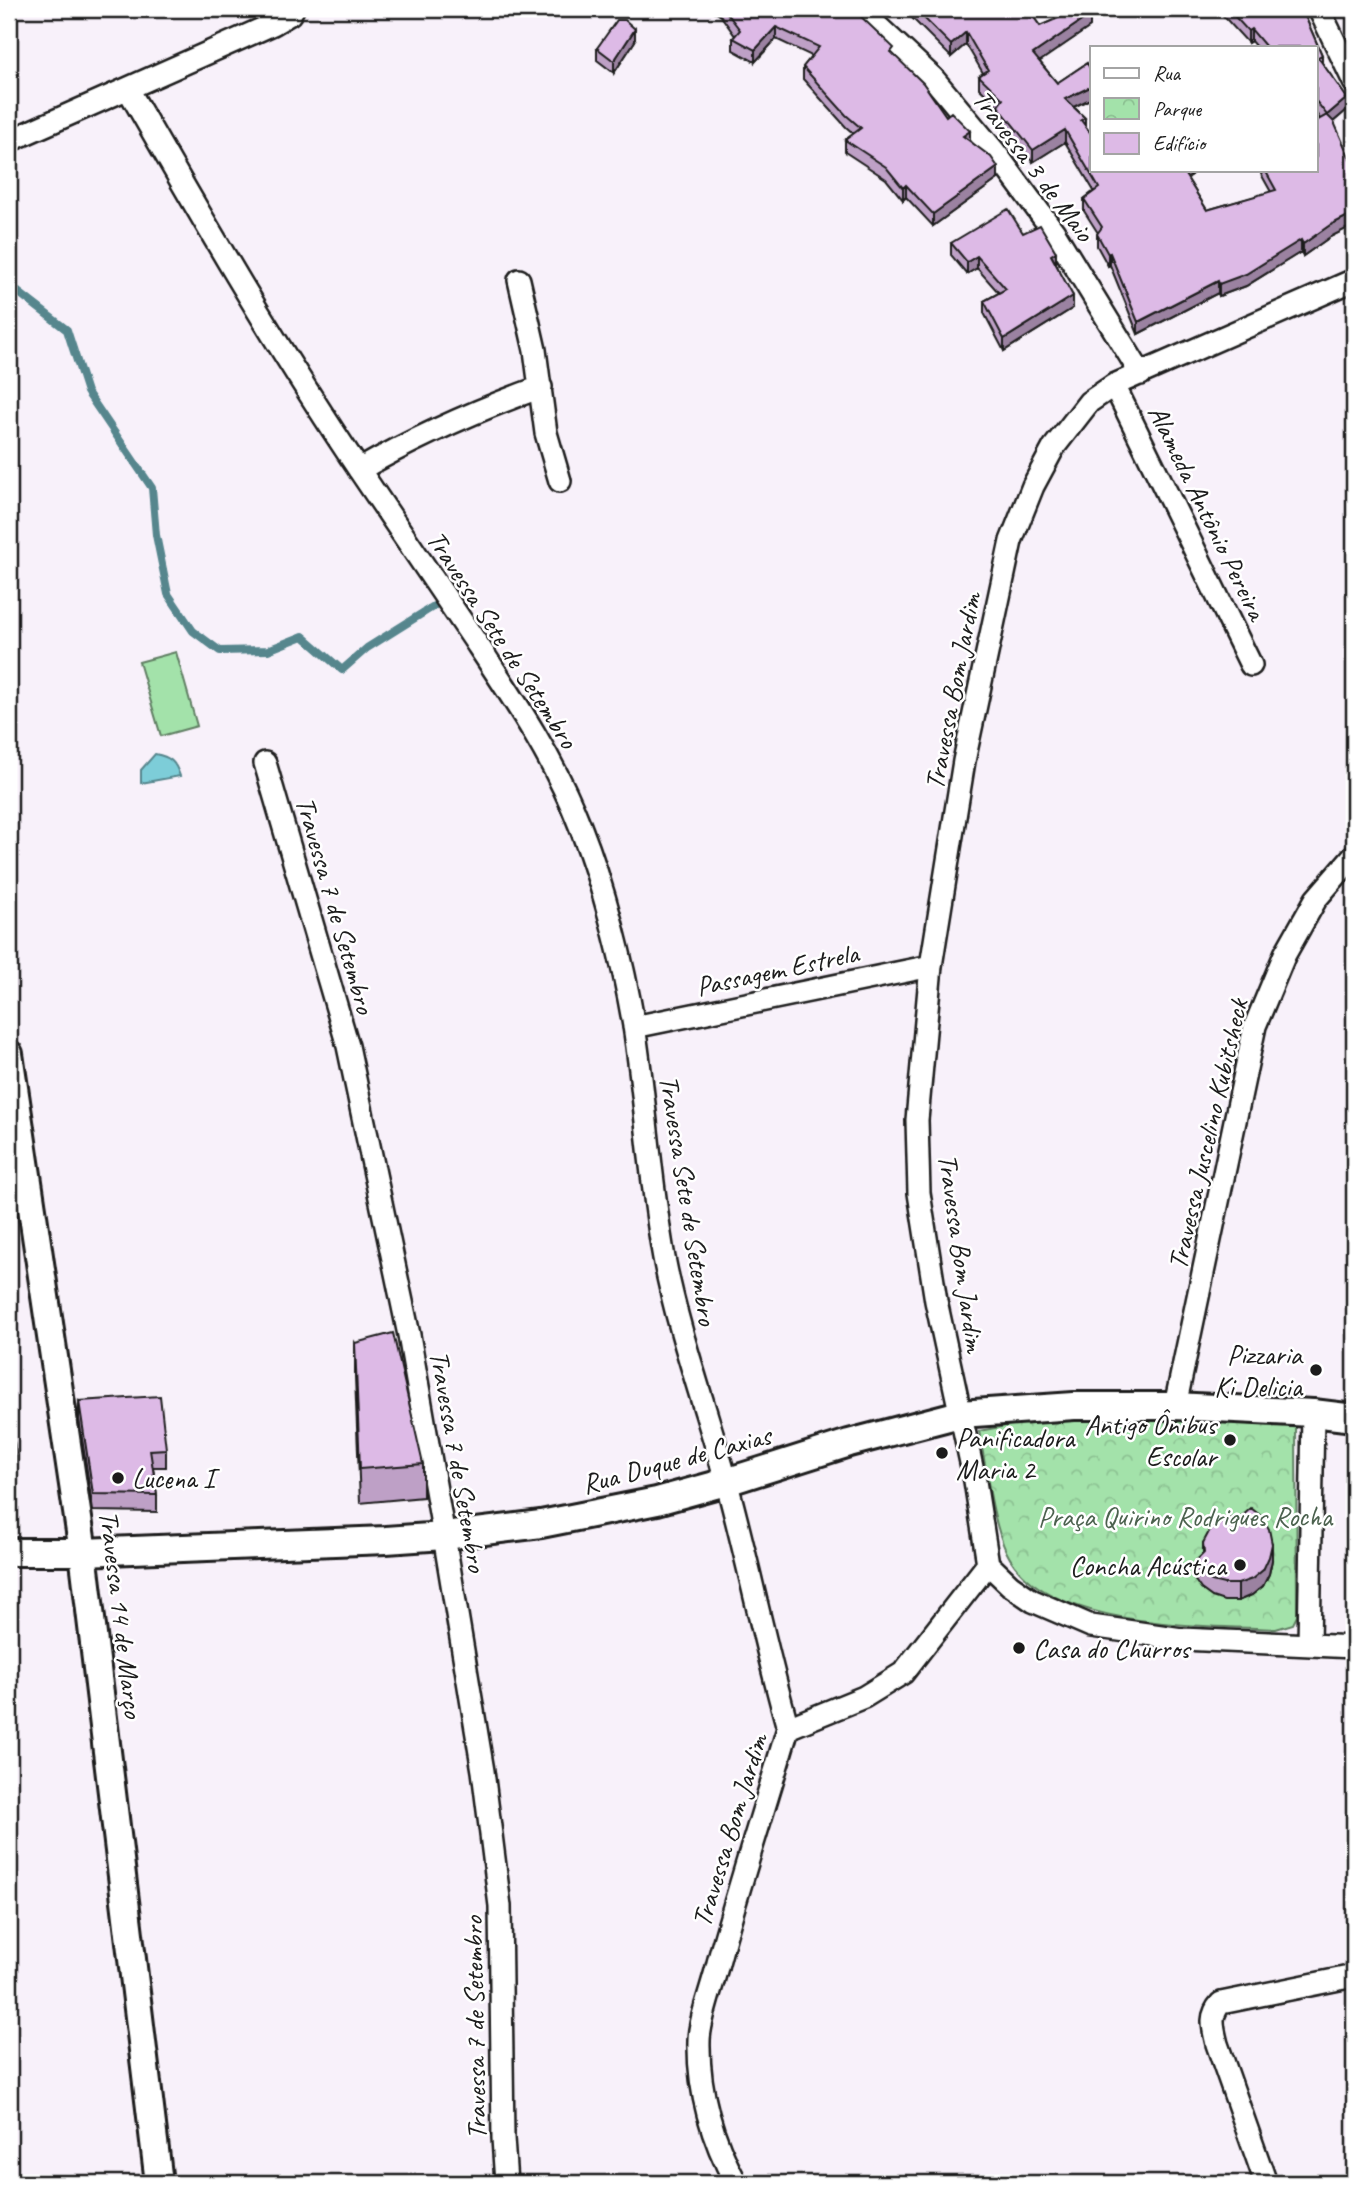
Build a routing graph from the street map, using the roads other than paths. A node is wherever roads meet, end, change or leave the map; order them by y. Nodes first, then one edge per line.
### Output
1 (293, 9) edge
2 (859, 9) edge
3 (1320, 9) edge
4 (1354, 82) edge
5 (128, 89) junction
6 (9, 141) edge
7 (519, 280) dead end
8 (1354, 280) edge
9 (1141, 374) junction
10 (1114, 384) junction
11 (541, 387) junction
12 (359, 470) junction
13 (560, 481) dead end
14 (1251, 665) dead end
15 (265, 763) dead end
16 (1354, 855) edge
17 (931, 965) junction
18 (634, 1027) junction
19 (9, 1054) edge
20 (1175, 1406) junction
21 (1313, 1413) junction
22 (960, 1414) junction
23 (1354, 1418) edge
24 (726, 1482) junction
25 (444, 1536) junction
26 (9, 1552) edge
27 (83, 1552) junction
28 (988, 1564) junction
29 (1308, 1645) junction
30 (1354, 1647) edge
31 (788, 1728) junction
32 (1354, 1976) edge
33 (159, 2183) edge
34 (506, 2183) edge
35 (736, 2183) edge
36 (1266, 2183) edge

1 - 5 street
2 - 9 street, Travessa 3 de Maio
3 - 4 street
5 - 6 street
5 - 12 street, Travessa Sete de Setembro
7 - 11 street
8 - 9 street, Travessa Bom Jardim
9 - 10 street, Travessa Bom Jardim
10 - 14 street, Alameda Antônio Pereira
10 - 17 street, Travessa Bom Jardim
11 - 12 street
11 - 13 street
12 - 18 street, Travessa Sete de Setembro
15 - 25 street, Travessa 7 de Setembro
16 - 20 street, Travessa Juscelino Kubitsheck
17 - 18 street, Passagem Estrela
17 - 22 street, Travessa Bom Jardim
18 - 24 street, Travessa Sete de Setembro
19 - 27 street, Travessa 14 de Março
20 - 21 street, Rua Duque de Caxias
20 - 22 street, Rua Duque de Caxias
21 - 23 street, Rua Duque de Caxias
21 - 29 street
22 - 24 street, Rua Duque de Caxias
22 - 28 street, Travessa Bom Jardim
24 - 25 street, Rua Duque de Caxias
24 - 31 street, Travessa Sete de Setembro
25 - 27 street, Rua Duque de Caxias
25 - 34 street, Travessa 7 de Setembro
26 - 27 street, Rua Duque de Caxias
27 - 33 street, Travessa 14 de Março
28 - 29 street
28 - 31 street, Travessa Bom Jardim
29 - 30 street
31 - 35 street, Travessa Bom Jardim
32 - 36 street

